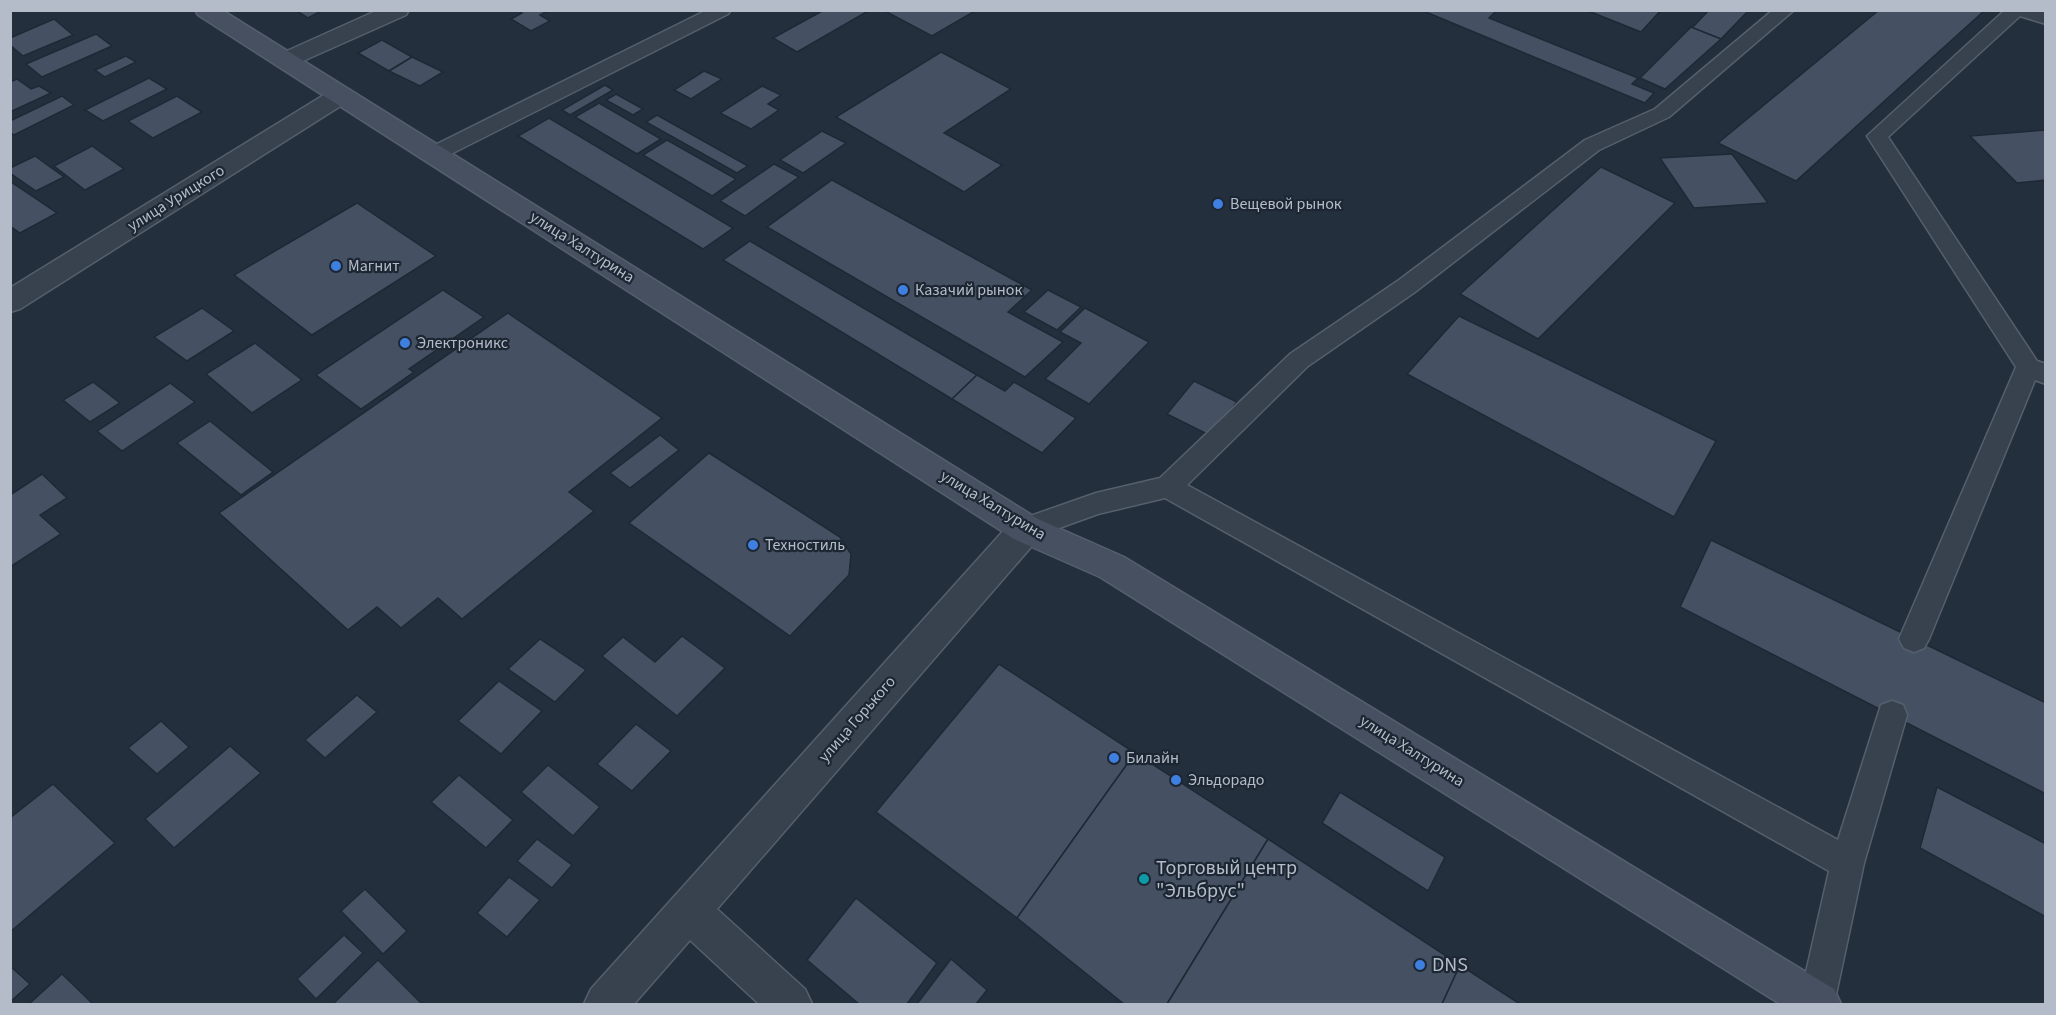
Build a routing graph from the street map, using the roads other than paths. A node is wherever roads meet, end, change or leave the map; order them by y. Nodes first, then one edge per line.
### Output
1 (206, 10) edge
2 (398, 10) edge
3 (722, 10) edge
4 (1785, 10) edge
5 (2018, 10) edge
6 (2046, 19) edge
7 (285, 60) junction
8 (341, 95) junction
9 (434, 154) junction
10 (10, 302) edge
11 (2037, 371) edge
12 (1168, 487) junction
13 (1026, 529) junction
14 (1914, 639) dead end
15 (1892, 716) dead end
16 (1847, 863) junction
17 (689, 911) junction
18 (1818, 1004) edge
19 (606, 1005) edge
20 (790, 1005) edge

1 - 7 street, улица Халтурина
2 - 7 street
3 - 9 lane
4 - 12 lane
5 - 6 lane
5 - 11 lane
7 - 8 street, улица Халтурина
8 - 9 street, улица Халтурина
8 - 10 street, улица Урицкого
9 - 13 street, улица Халтурина
11 - 14 lane
12 - 13 lane
12 - 16 lane
13 - 17 street, улица Горького
13 - 18 street, улица Халтурина
15 - 16 lane
16 - 18 lane
17 - 19 street, улица Горького
17 - 20 street

